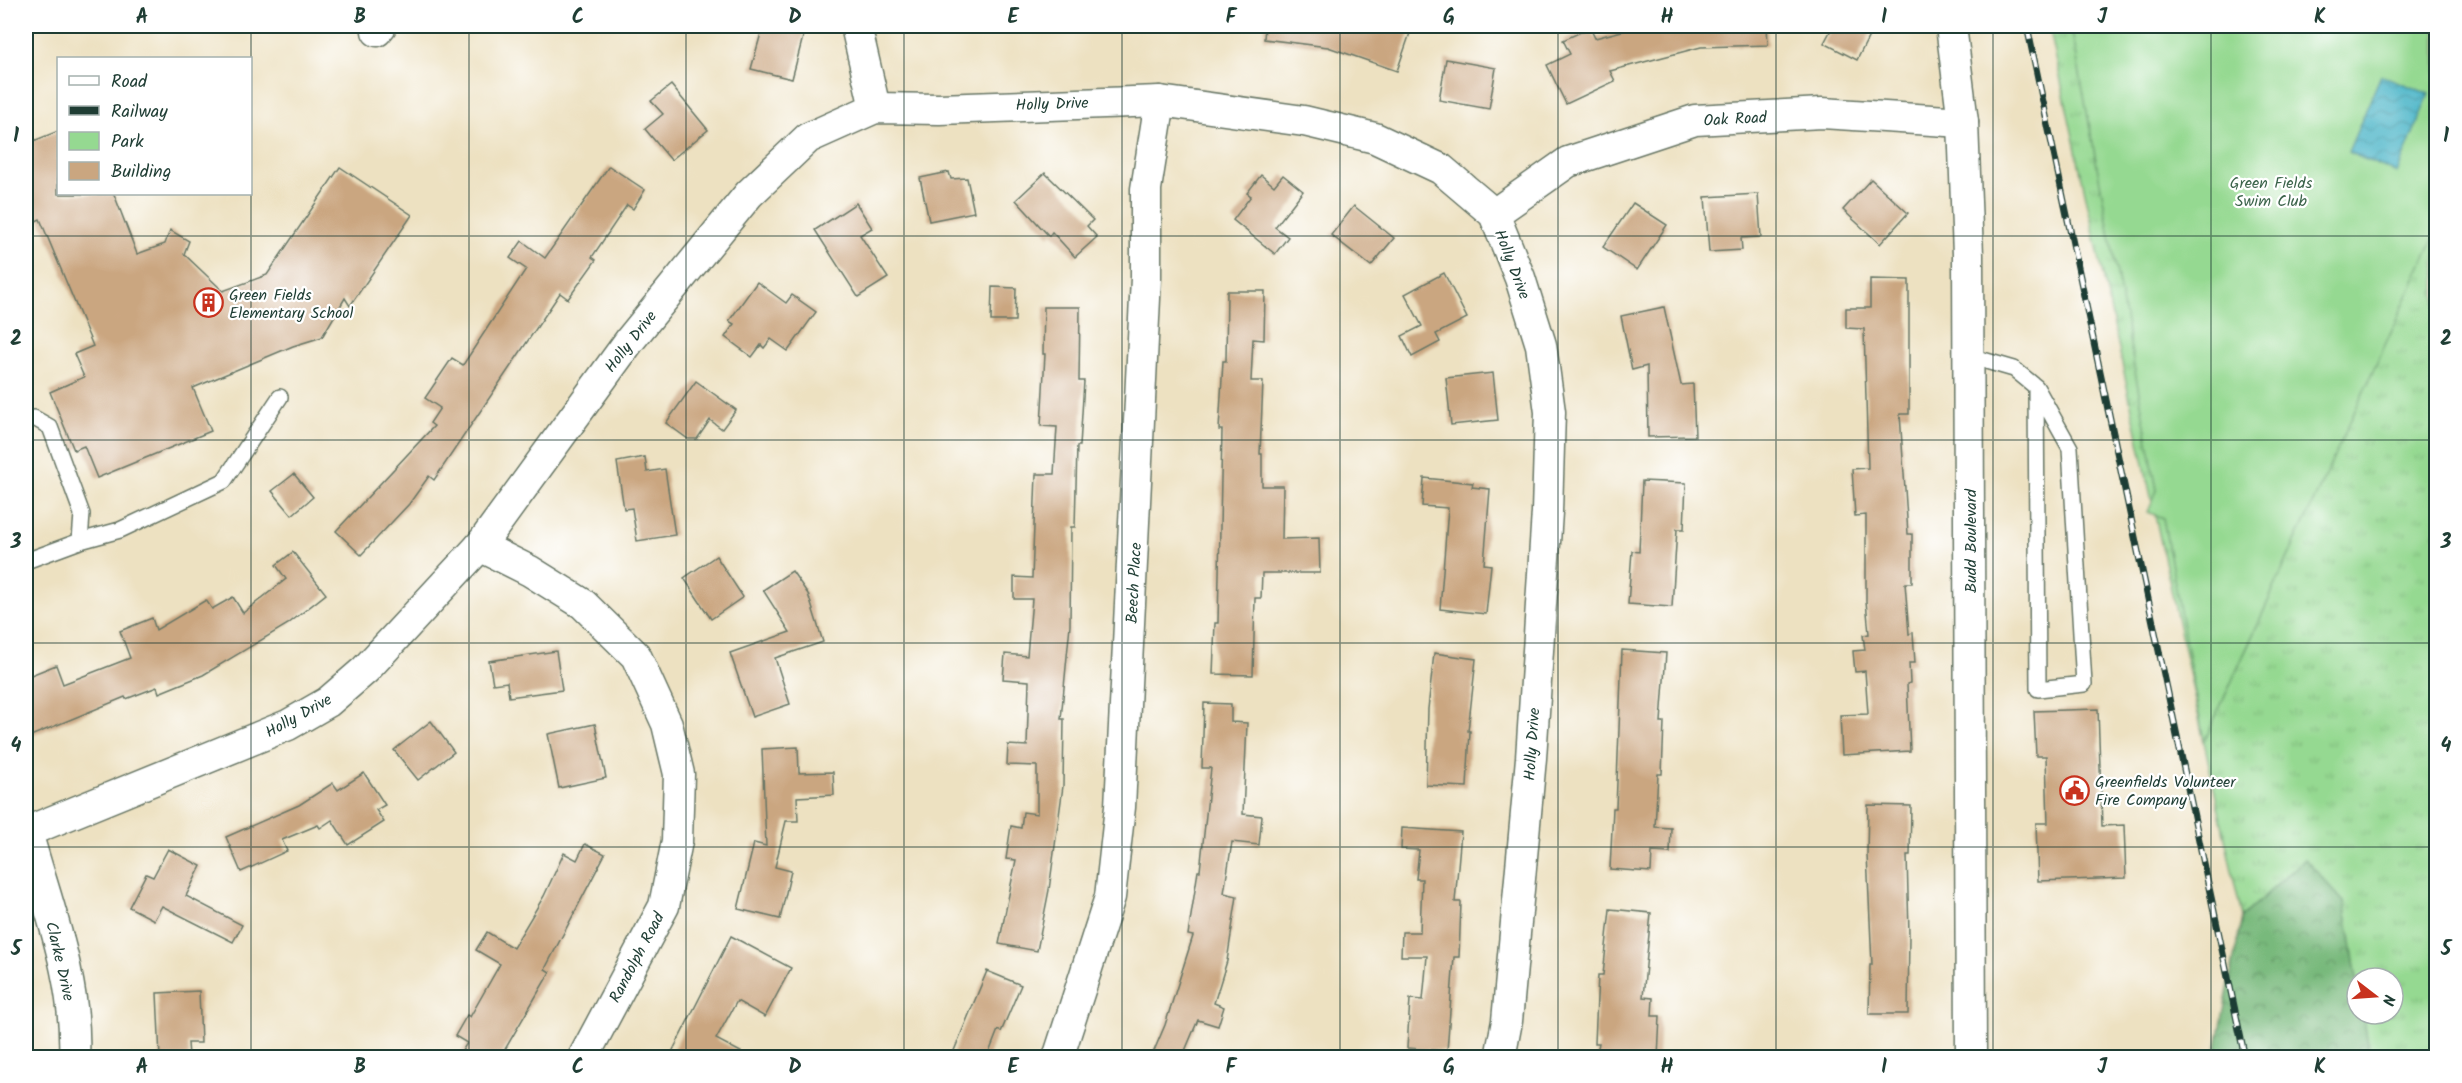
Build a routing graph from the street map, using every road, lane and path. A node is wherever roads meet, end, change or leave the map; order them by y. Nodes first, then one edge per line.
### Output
1 (856, 26) edge
2 (1951, 26) edge
3 (1160, 101) junction
4 (875, 108) junction
5 (1963, 122) junction
6 (1494, 214) junction
7 (1969, 356) junction
8 (2036, 387) junction
9 (280, 397) dead end
10 (26, 420) edge
11 (80, 541) junction
12 (480, 546) junction
13 (26, 561) edge
14 (26, 832) edge
15 (74, 1058) edge
16 (583, 1058) edge
17 (1058, 1058) edge
18 (1500, 1058) edge
19 (1971, 1058) edge

1 - 4 street
2 - 5 street, Budd Boulevard
3 - 4 street, Holly Drive
3 - 6 street, Holly Drive
3 - 17 street, Beech Place
4 - 12 street, Holly Drive
5 - 6 street, Oak Road
5 - 7 street, Budd Boulevard
6 - 18 street, Holly Drive
7 - 8 lane
7 - 19 street, Budd Boulevard
8 - 8 lane
9 - 11 lane
10 - 11 lane
11 - 13 lane
12 - 14 street, Holly Drive
12 - 16 street, Randolph Road
14 - 15 street, Clarke Drive

